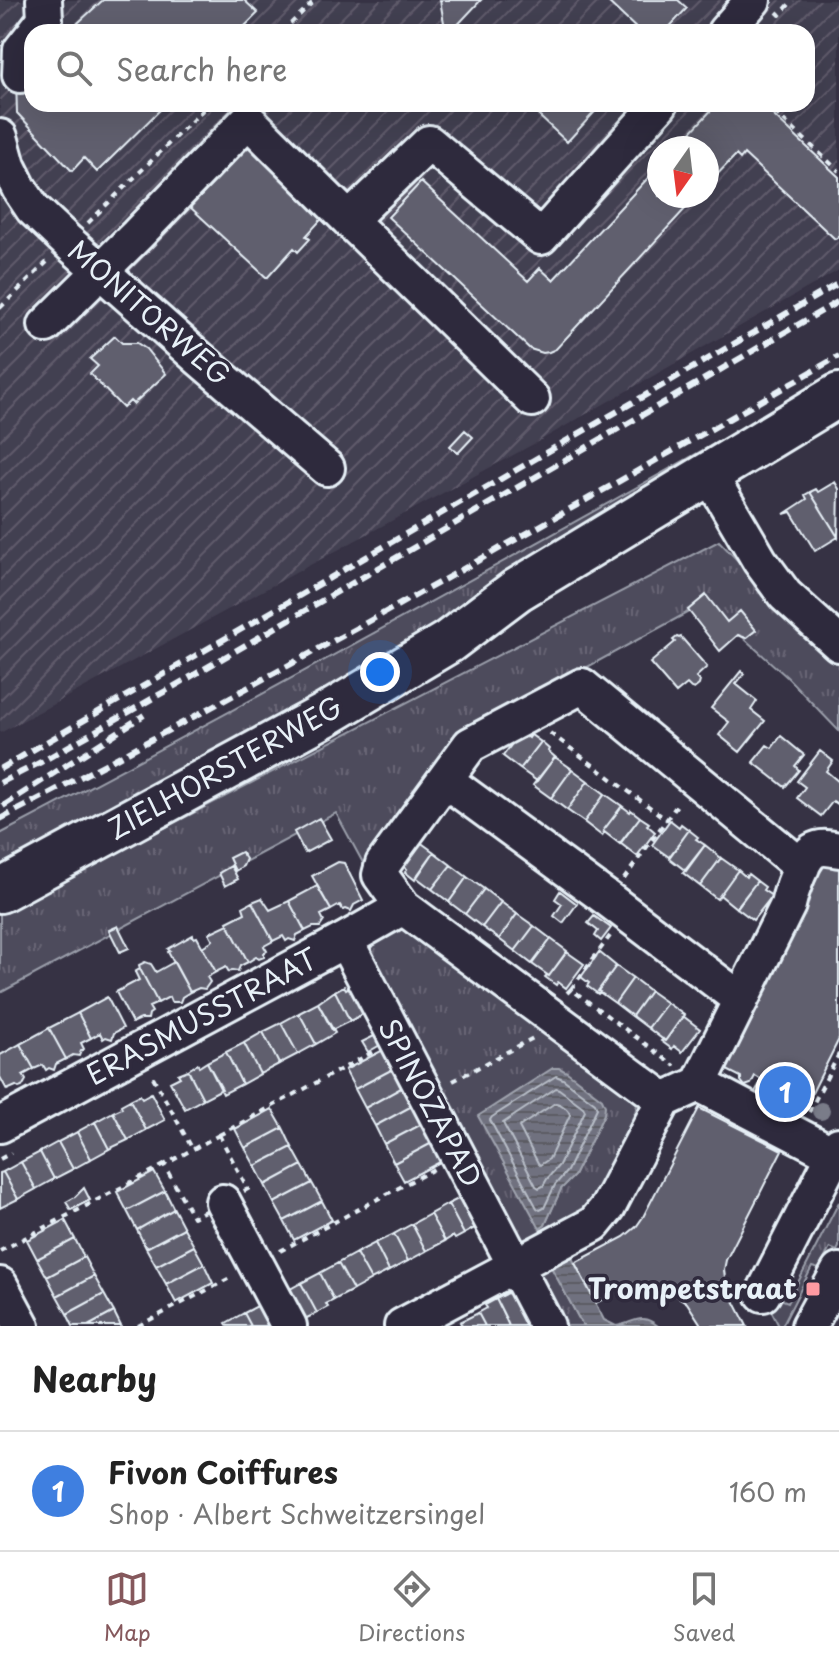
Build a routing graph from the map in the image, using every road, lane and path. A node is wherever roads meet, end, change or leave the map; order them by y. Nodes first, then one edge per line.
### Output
1 (44, 0) edge
2 (315, 0) edge
3 (753, 0) edge
4 (41, 24) edge
5 (290, 24) edge
6 (732, 24) edge
7 (24, 46) edge
8 (20, 75) dead end
9 (201, 112) edge
10 (653, 112) edge
11 (775, 112) edge
12 (1, 145) edge
13 (839, 171) edge
14 (349, 220) junction
15 (68, 242) junction
16 (100, 271) junction
17 (0, 308) edge
18 (46, 325) dead end
19 (839, 395) edge
20 (532, 399) dead end
21 (839, 426) edge
22 (327, 468) dead end
23 (716, 486) junction
24 (839, 644) edge
25 (526, 715) junction
26 (445, 780) junction
27 (690, 815) dead end
28 (667, 820) junction
29 (839, 850) edge
30 (802, 867) junction
31 (0, 891) edge
32 (618, 906) junction
33 (403, 907) junction
34 (345, 940) junction
35 (571, 989) dead end
36 (741, 1000) junction
37 (559, 1023) junction
38 (397, 1039) junction
39 (139, 1050) junction
40 (839, 1054) edge
41 (699, 1084) junction
42 (426, 1096) junction
43 (664, 1100) junction
44 (0, 1125) edge
45 (219, 1135) dead end
46 (797, 1136) junction
47 (192, 1148) dead end
48 (837, 1153) edge
49 (458, 1156) junction
50 (164, 1165) dead end
51 (223, 1202) dead end
52 (0, 1251) edge
53 (256, 1264) junction
54 (516, 1265) junction
55 (839, 1271) edge
56 (0, 1285) edge
57 (763, 1294) dead end
58 (22, 1326) edge
59 (138, 1326) edge
60 (289, 1326) edge
61 (402, 1326) edge
62 (547, 1326) edge
63 (809, 1326) edge

1 - 4 street
2 - 5 path
3 - 6 street
7 - 8 street
9 - 15 path
10 - 14 street
11 - 13 path
12 - 15 street, MONITORWEG
14 - 16 street
14 - 20 street
15 - 16 street, MONITORWEG
15 - 17 path
16 - 18 street
16 - 22 street, MONITORWEG
19 - 23 main road, ZIELHORSTERWEG
21 - 23 main road, ZIELHORSTERWEG
23 - 24 street
23 - 31 main road, ZIELHORSTERWEG
25 - 26 street
25 - 28 path
25 - 30 street
26 - 32 street
26 - 33 street
27 - 28 path
28 - 32 path
29 - 30 street
30 - 36 street
32 - 35 path
32 - 36 street
33 - 34 street, ERASMUSSTRAAT
33 - 37 street
34 - 38 street, SPINOZAPAD
34 - 39 street, ERASMUSSTRAAT
36 - 41 street
37 - 42 path
37 - 43 street
38 - 42 street, SPINOZAPAD
38 - 45 path
39 - 44 street, ERASMUSSTRAAT
39 - 47 path
40 - 46 path
41 - 43 street
41 - 46 street
42 - 49 street, SPINOZAPAD
43 - 54 street
46 - 48 street
48 - 57 street
49 - 53 path
49 - 54 street, SPINOZAPAD
50 - 52 path
51 - 53 street
53 - 59 path
53 - 60 street
54 - 61 street
54 - 62 street, SPINOZAPAD
55 - 63 street
56 - 58 street

